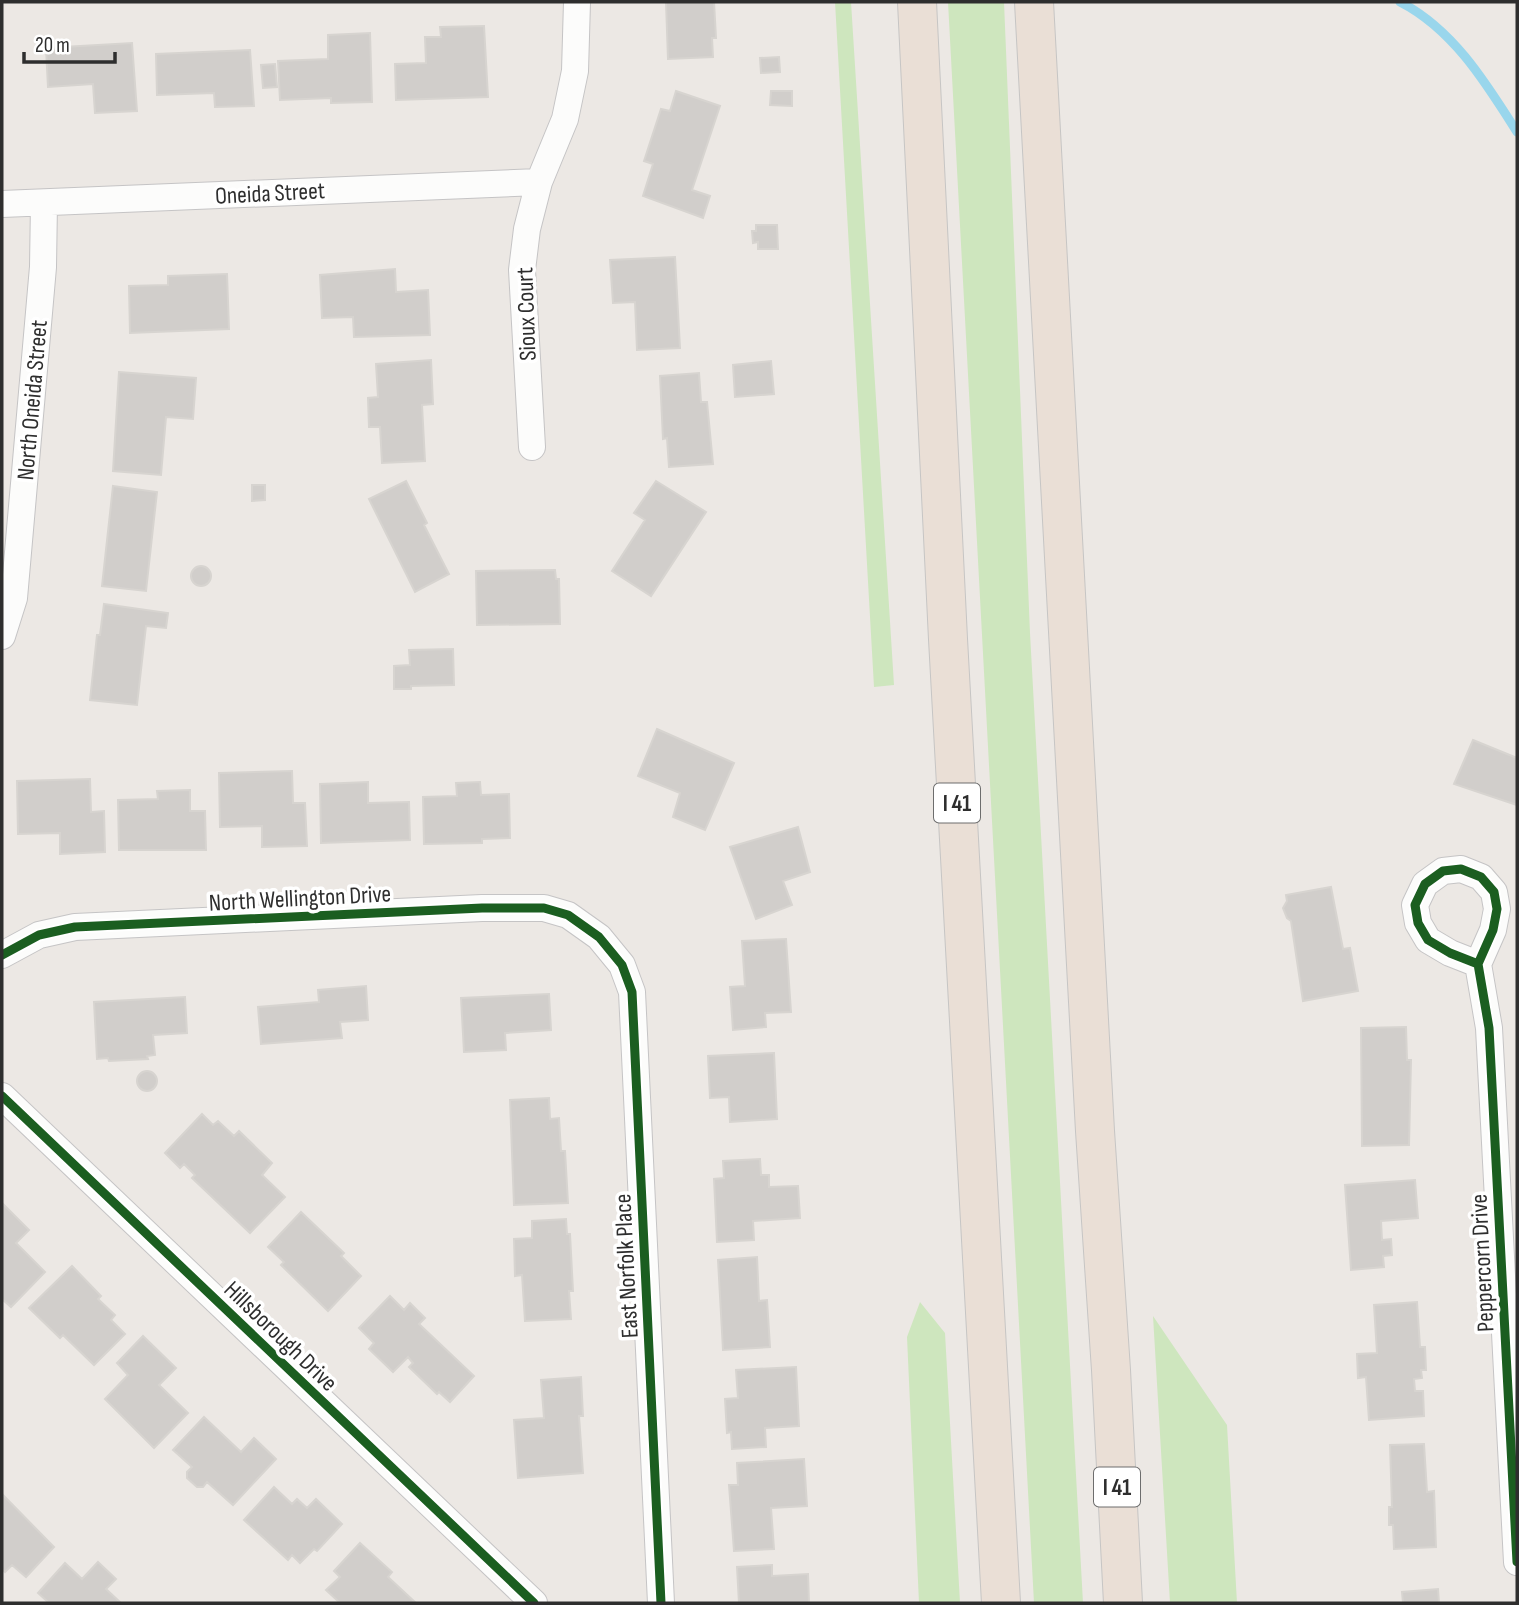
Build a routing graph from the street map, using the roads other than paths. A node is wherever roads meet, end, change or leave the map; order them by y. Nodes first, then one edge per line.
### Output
1 (577, 2) edge
2 (917, 2) edge
3 (1034, 2) edge
4 (539, 182) junction
5 (44, 203) junction
6 (2, 204) edge
7 (532, 447) dead end
8 (2, 636) edge
9 (599, 937) joint
10 (2, 955) edge
11 (1478, 964) dead end
12 (2, 1096) edge
13 (1510, 1265) edge
14 (1517, 1562) edge
15 (534, 1603) edge
16 (661, 1603) edge
17 (1001, 1603) edge
18 (1123, 1603) edge

1 - 4 street, Sioux Court
2 - 17 highway, I 41
3 - 18 highway, I 41
4 - 5 street, Oneida Street
4 - 7 street, Sioux Court
5 - 6 street, Oneida Street
5 - 8 street, North Oneida Street
9 - 10 street, North Wellington Drive
9 - 16 street, East Norfolk Place
11 - 13 street, Peppercorn Drive
12 - 15 street, Hillsborough Drive
13 - 14 street, Peppercorn Drive

